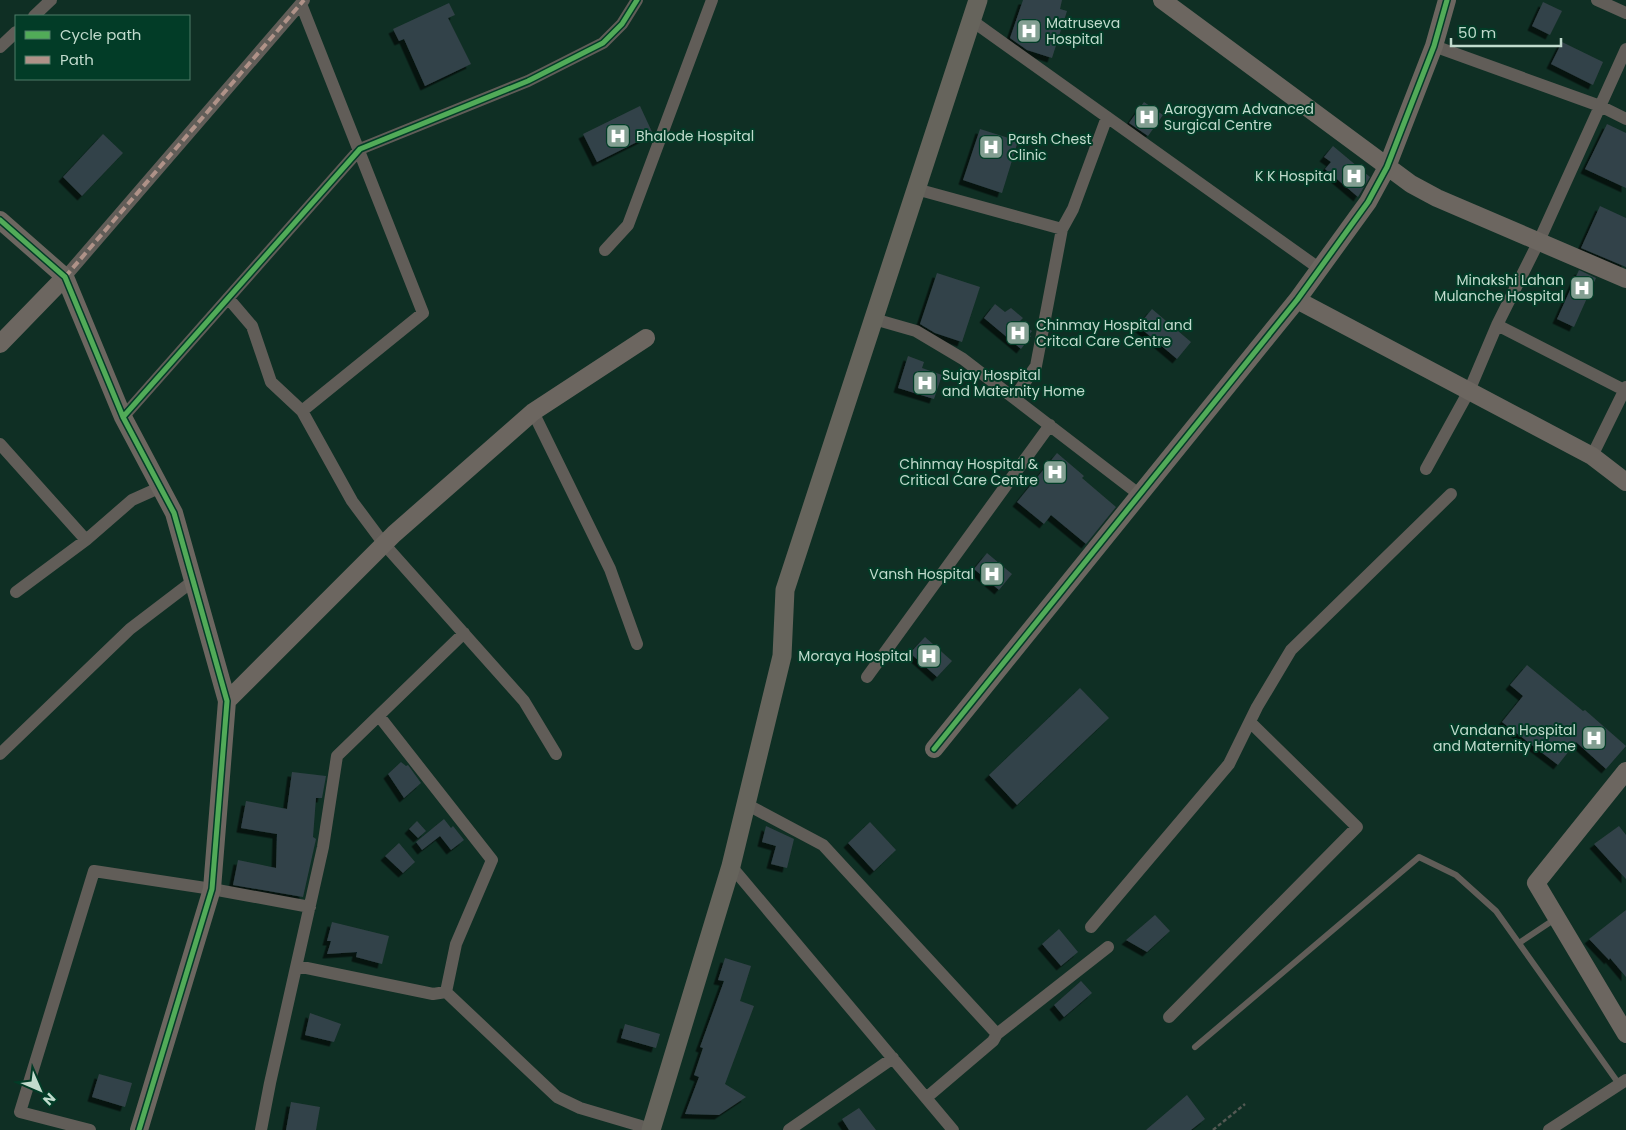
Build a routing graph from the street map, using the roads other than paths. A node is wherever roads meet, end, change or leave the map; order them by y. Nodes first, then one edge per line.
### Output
1 (51, 0) edge
2 (637, 0) edge
3 (712, 0) edge
4 (978, 0) edge
5 (1162, 0) edge
6 (1447, 0) edge
7 (1596, 0) edge
8 (303, 2) edge
9 (1626, 13) edge
10 (35, 15) edge
11 (971, 20) junction
12 (15, 33) edge
13 (1434, 46) junction
14 (0, 47) edge
15 (1626, 49) edge
16 (1600, 106) junction
17 (1107, 117) junction
18 (1626, 119) edge
19 (360, 149) junction
20 (1387, 166) junction
21 (916, 189) junction
22 (0, 220) edge
23 (1062, 229) junction
24 (1539, 241) junction
25 (605, 250) dead end
26 (1320, 269) junction
27 (65, 277) junction
28 (1626, 279) edge
29 (228, 298) junction
30 (1297, 300) junction
31 (874, 319) junction
32 (1497, 326) junction
33 (646, 338) dead end
34 (0, 344) edge
35 (1625, 389) edge
36 (1470, 391) junction
37 (1014, 398) junction
38 (302, 411) junction
39 (533, 412) junction
40 (123, 417) junction
41 (1050, 425) junction
42 (0, 444) edge
43 (1592, 456) junction
44 (1426, 469) dead end
45 (1626, 482) edge
46 (161, 488) junction
47 (1451, 494) dead end
48 (1140, 495) junction
49 (86, 540) junction
50 (384, 544) junction
51 (193, 582) junction
52 (16, 592) dead end
53 (464, 633) junction
54 (637, 644) dead end
55 (867, 677) dead end
56 (227, 701) junction
57 (378, 716) junction
58 (1250, 722) junction
59 (934, 749) dead end
60 (0, 754) edge
61 (556, 754) dead end
62 (1626, 771) edge
63 (746, 804) junction
64 (731, 866) junction
65 (212, 889) junction
66 (310, 907) junction
67 (1557, 918) junction
68 (1091, 928) dead end
69 (1519, 943) junction
70 (1108, 947) dead end
71 (297, 966) junction
72 (446, 992) junction
73 (1169, 1017) dead end
74 (997, 1034) junction
75 (1626, 1034) edge
76 (1195, 1047) dead end
77 (894, 1058) junction
78 (1623, 1082) edge
79 (926, 1098) junction
80 (90, 1130) edge
81 (139, 1130) edge
82 (261, 1130) edge
83 (651, 1130) edge
84 (789, 1130) edge
85 (953, 1130) edge
86 (1549, 1130) edge

1 - 10 street
2 - 19 street
3 - 25 street
4 - 11 main road
5 - 20 street
6 - 13 street
7 - 9 street
8 - 19 street
8 - 27 street
11 - 17 street
11 - 21 main road
12 - 14 street
13 - 16 street
13 - 20 street
15 - 16 street
16 - 18 street
16 - 24 street
17 - 23 street
17 - 26 street
19 - 29 street
19 - 38 street
20 - 24 street
20 - 26 street
21 - 23 street
21 - 31 main road
22 - 27 street
23 - 37 street
24 - 28 street
24 - 32 street
26 - 30 street
27 - 34 street
27 - 40 street
29 - 38 street
29 - 40 street
30 - 36 street
30 - 48 street
31 - 37 street
31 - 63 main road
32 - 35 street
32 - 36 street
33 - 39 street
35 - 43 street
36 - 43 street
36 - 44 street
37 - 41 street
38 - 50 street
39 - 50 street
39 - 54 street
40 - 46 street
41 - 48 street
41 - 55 street
42 - 49 street
43 - 45 street
46 - 49 street
46 - 51 street
47 - 58 street
48 - 59 street
49 - 52 street
50 - 53 street
50 - 56 street
51 - 56 street
51 - 60 street
53 - 57 street
53 - 61 street
56 - 65 street
57 - 66 street
57 - 72 street
58 - 68 street
58 - 73 street
62 - 67 street
63 - 64 main road
63 - 74 street
64 - 77 street
64 - 83 main road
65 - 66 street
65 - 80 street
65 - 81 street
66 - 71 street
67 - 69 lane
67 - 75 street
69 - 76 lane
69 - 78 lane
70 - 74 street
71 - 72 street
71 - 82 street
72 - 83 street
74 - 79 street
77 - 79 street
77 - 84 street
78 - 86 street
79 - 85 street

